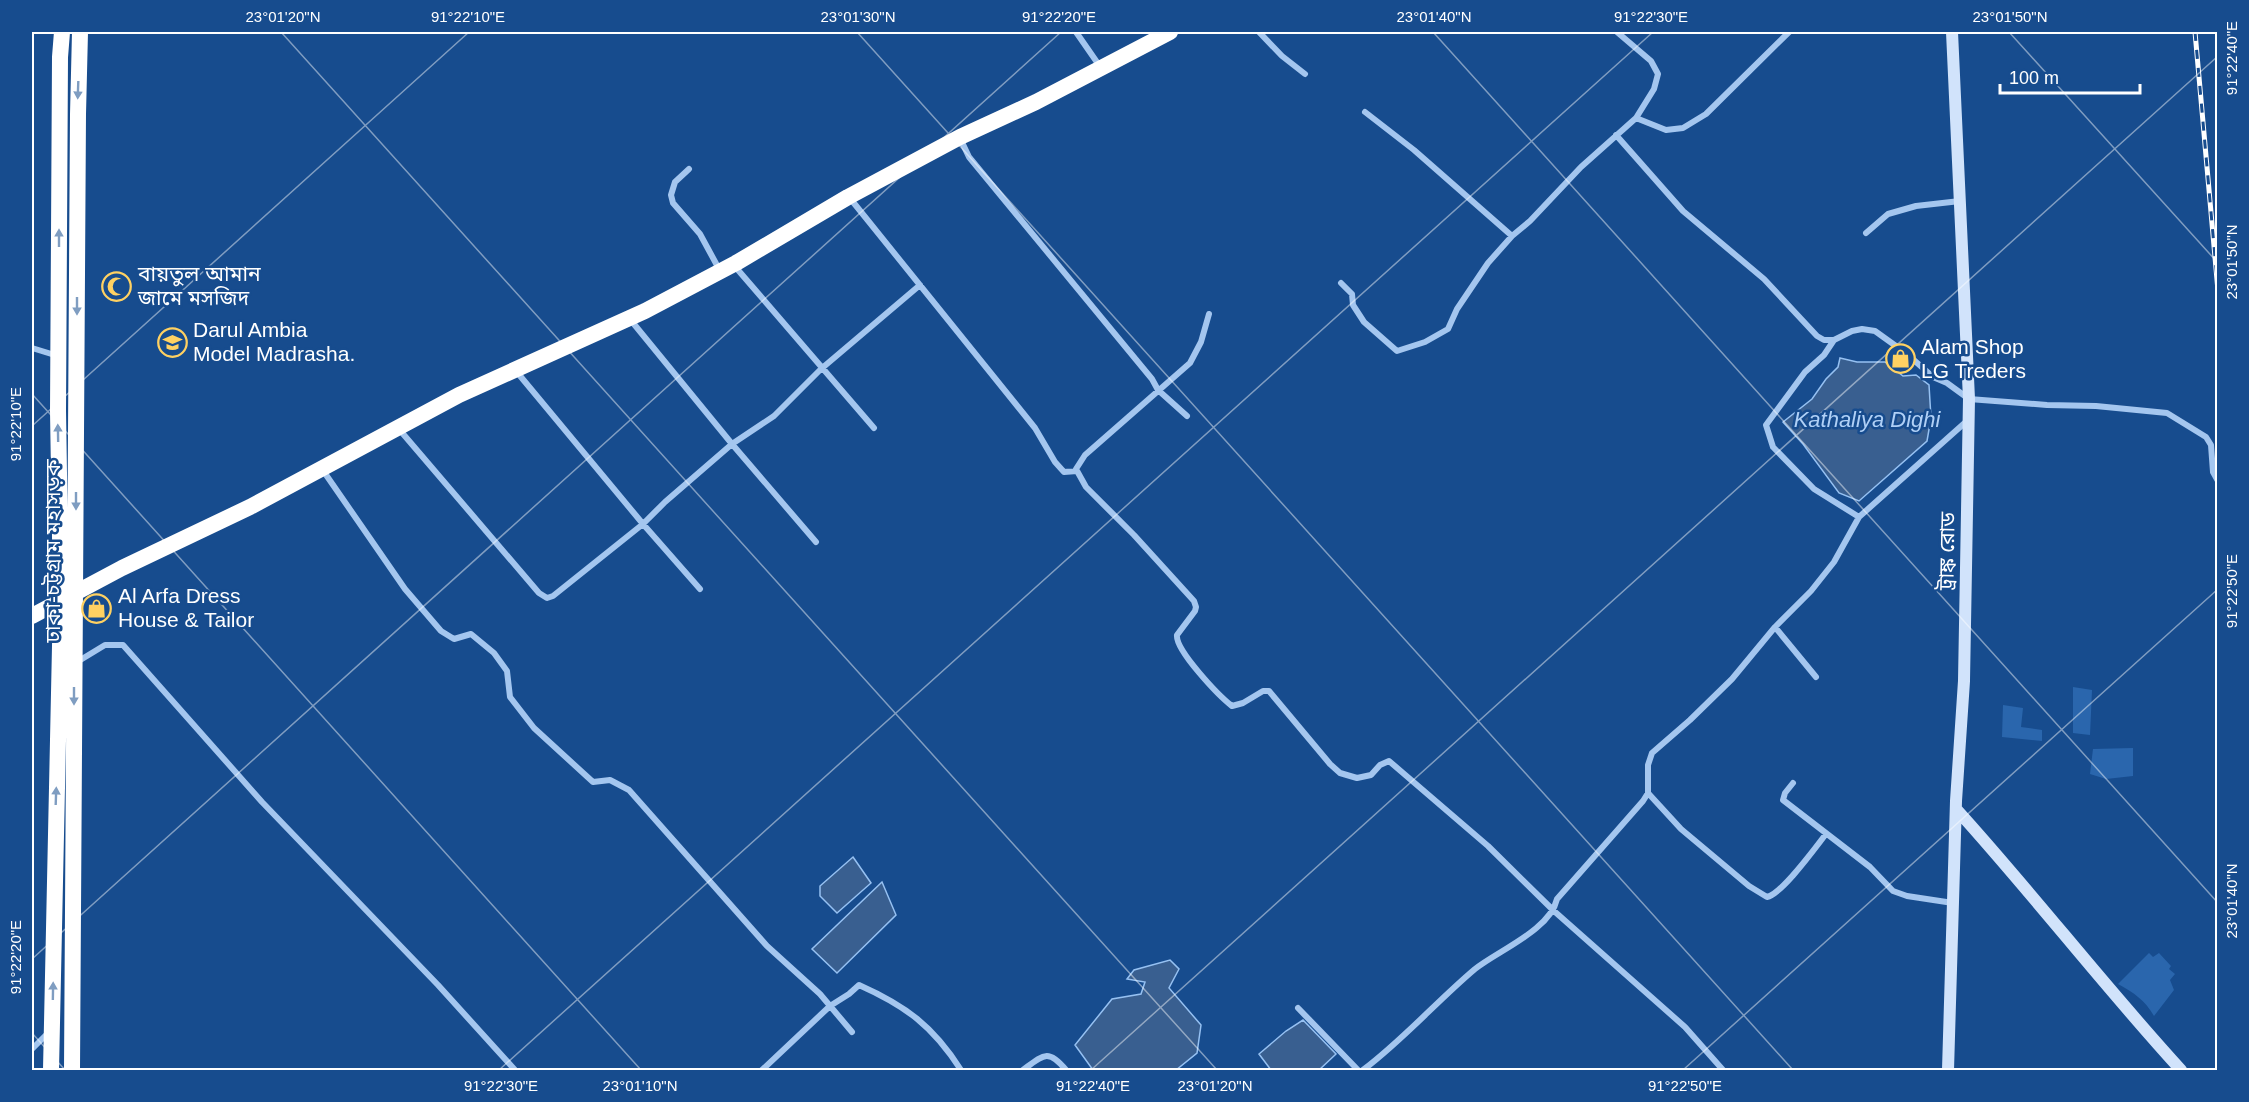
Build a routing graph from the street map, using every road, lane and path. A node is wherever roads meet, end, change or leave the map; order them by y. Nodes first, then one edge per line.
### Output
1 (62, 32) edge
2 (80, 32) edge
3 (1076, 32) edge
4 (1170, 32) edge
5 (1259, 32) edge
6 (1617, 32) edge
7 (1790, 32) edge
8 (1952, 32) edge
9 (1102, 68) junction
10 (1305, 74) dead end
11 (1365, 112) dead end
12 (1636, 118) junction
13 (1616, 135) junction
14 (960, 137) junction
15 (689, 169) dead end
16 (848, 197) junction
17 (1960, 201) junction
18 (1866, 233) dead end
19 (1512, 236) junction
20 (736, 262) junction
21 (719, 270) junction
22 (1341, 283) dead end
23 (920, 285) junction
24 (1209, 314) dead end
25 (629, 318) junction
26 (1834, 340) junction
27 (32, 348) edge
28 (58, 356) junction
29 (821, 369) junction
30 (515, 371) junction
31 (1158, 390) junction
32 (1969, 399) junction
33 (1187, 416) dead end
34 (1968, 420) junction
35 (397, 428) junction
36 (874, 428) dead end
37 (732, 444) junction
38 (322, 469) junction
39 (1077, 471) junction
40 (2217, 481) edge
41 (1859, 517) junction
42 (643, 524) junction
43 (816, 542) dead end
44 (700, 589) dead end
45 (68, 595) junction
46 (32, 616) edge
47 (1775, 627) junction
48 (75, 664) junction
49 (1816, 677) dead end
50 (1793, 783) dead end
51 (1648, 793) junction
52 (1957, 810) junction
53 (1826, 834) junction
54 (1954, 903) junction
55 (1554, 910) junction
56 (830, 1006) junction
57 (1298, 1008) dead end
58 (52, 1029) junction
59 (852, 1032) dead end
60 (32, 1049) edge
61 (51, 1071) edge
62 (72, 1071) edge
63 (516, 1071) edge
64 (762, 1071) edge
65 (961, 1071) edge
66 (1023, 1071) edge
67 (1066, 1071) edge
68 (1360, 1071) edge
69 (1723, 1071) edge
70 (1948, 1071) edge
71 (2181, 1071) edge

28 -> 1 highway, ঢাকা-চট্টগ্রাম মহাসড়ক
2 -> 45 highway, ঢাকা-চট্টগ্রাম মহাসড়ক
3 - 9 street
4 - 9 highway
5 - 10 street
6 - 12 street
7 - 12 street
8 - 17 main road, ট্রাঙ্ক রোড
9 - 14 highway
11 - 19 street
12 - 13 street
13 - 19 street
13 - 26 street
14 - 16 highway
14 - 31 street
15 - 21 street
16 - 20 highway
16 - 23 street
17 - 18 street
17 - 32 main road, ট্রাঙ্ক রোড
19 - 22 street
20 - 21 highway
20 - 29 street
21 - 25 highway
23 - 29 street
23 - 39 street
24 - 31 street
25 - 30 highway
25 - 37 street
26 - 32 street
26 - 41 street
27 - 28 street
45 -> 28 highway, ঢাকা-চট্টগ্রাম মহাসড়ক
29 - 36 street
29 - 37 street
30 - 35 highway
30 - 42 street
31 - 33 street
31 - 39 street
32 - 34 main road, ট্রাঙ্ক রোড
32 - 40 street
34 - 41 street
34 - 52 main road, ট্রাঙ্ক রোড
35 - 38 highway
35 - 42 street
37 - 42 street
37 - 43 street
38 - 45 highway
38 - 56 street
39 - 55 street
41 - 47 street
42 - 44 street
45 - 46 highway
45 - 48 highway, ঢাকা-চট্টগ্রাম মহাসড়ক
58 -> 45 highway, ঢাকা-চট্টগ্রাম মহাসড়ক
47 - 49 street
47 - 51 street
48 -> 62 highway, ঢাকা-চট্টগ্রাম মহাসড়ক
48 - 63 street
50 - 53 street
51 - 53 street
51 - 55 street
52 - 54 main road, ট্রাঙ্ক রোড
52 - 71 main road
53 - 54 street
54 - 70 main road, ট্রাঙ্ক রোড
55 - 68 street
55 - 69 street
56 - 59 street
56 - 64 street
56 - 65 street
57 - 68 street
58 - 60 street
58 - 61 highway, ঢাকা-চট্টগ্রাম মহাসড়ক
66 - 67 street

